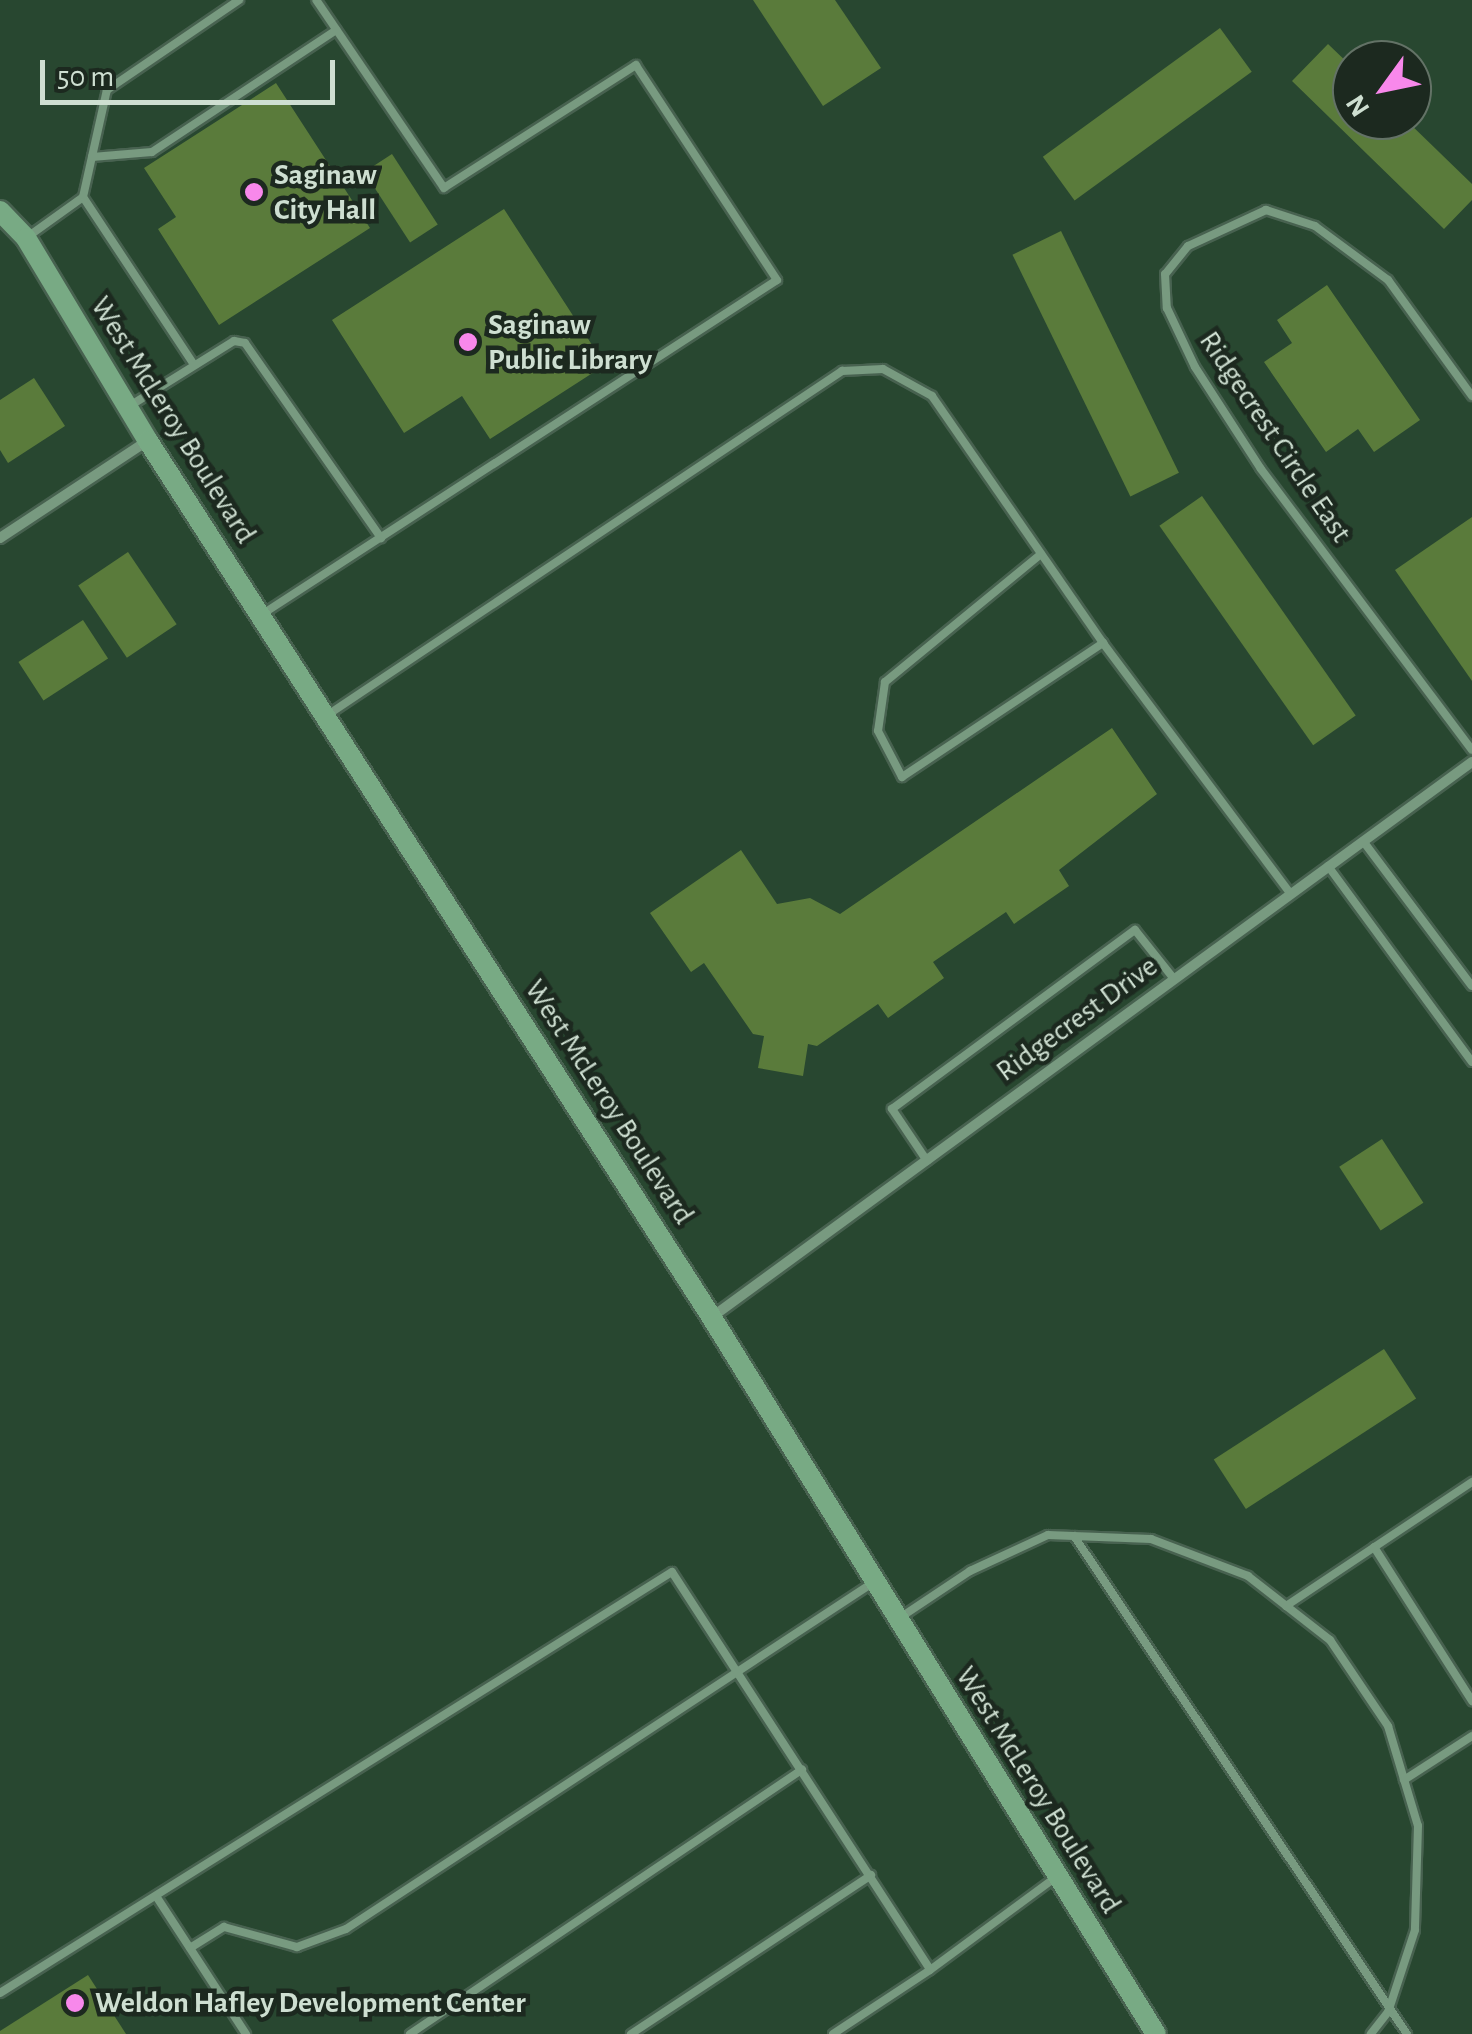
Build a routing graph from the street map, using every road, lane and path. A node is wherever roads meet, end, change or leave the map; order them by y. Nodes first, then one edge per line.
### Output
1 (240, 0) edge
2 (316, 0) edge
3 (336, 30) junction
4 (92, 157) junction
5 (83, 197) junction
6 (0, 211) edge
7 (26, 238) junction
8 (194, 365) junction
9 (1472, 396) edge
10 (128, 407) junction
11 (148, 441) junction
12 (0, 538) edge
13 (381, 538) junction
14 (1042, 554) junction
15 (262, 615) junction
16 (1103, 643) junction
17 (326, 716) junction
18 (1472, 750) edge
19 (1472, 762) edge
20 (1363, 841) junction
21 (1328, 866) junction
22 (1290, 894) junction
23 (1174, 979) junction
24 (1472, 986) edge
25 (1472, 1062) edge
26 (926, 1160) junction
27 (712, 1318) junction
28 (1472, 1482) edge
29 (1074, 1536) junction
30 (1374, 1547) junction
31 (874, 1581) junction
32 (1286, 1606) junction
33 (897, 1620) junction
34 (736, 1670) junction
35 (1472, 1701) edge
36 (1472, 1736) edge
37 (802, 1770) junction
38 (1404, 1780) junction
39 (871, 1875) junction
40 (1056, 1878) junction
41 (156, 1896) junction
42 (190, 1948) junction
43 (930, 1970) junction
44 (0, 1993) edge
45 (1388, 2012) junction
46 (246, 2034) edge
47 (410, 2034) edge
48 (630, 2034) edge
49 (832, 2034) edge
50 (1156, 2034) edge
51 (1371, 2034) edge
52 (1407, 2034) edge

1 - 4 lane
2 - 3 lane
3 - 4 lane
3 - 13 lane
4 - 5 lane
5 - 7 lane
5 - 8 lane
6 - 7 main road, West McLeroy Boulevard
7 - 10 main road, West McLeroy Boulevard
8 - 10 lane
8 - 13 lane
9 - 18 lane, Ridgecrest Circle East
10 - 11 main road, West McLeroy Boulevard
11 - 12 street
11 - 15 main road, West McLeroy Boulevard
13 - 15 lane
14 - 16 lane
14 - 16 lane
14 - 17 lane
15 - 17 main road, West McLeroy Boulevard
16 - 22 lane
17 - 27 main road, West McLeroy Boulevard
19 - 20 street, Ridgecrest Drive
20 - 21 street, Ridgecrest Drive
20 - 24 lane
21 - 22 street, Ridgecrest Drive
21 - 25 lane
22 - 23 street, Ridgecrest Drive
23 - 26 street, Ridgecrest Drive
23 - 26 lane
26 - 27 street, Ridgecrest Drive
27 - 31 main road, West McLeroy Boulevard
28 - 30 lane
29 - 32 lane
29 - 33 lane
29 - 45 lane
30 - 32 lane
30 - 35 lane
31 - 33 main road, West McLeroy Boulevard
31 - 34 lane
32 - 38 lane
33 - 40 main road, West McLeroy Boulevard
34 - 37 lane
34 - 41 lane
34 - 42 lane
36 - 38 lane
37 - 39 lane
37 - 47 lane
38 - 45 lane
39 - 43 lane
39 - 48 lane
40 - 43 lane
40 - 50 main road, West McLeroy Boulevard
41 - 42 lane
41 - 44 lane
42 - 46 lane
43 - 49 lane
45 - 51 lane
45 - 52 lane

